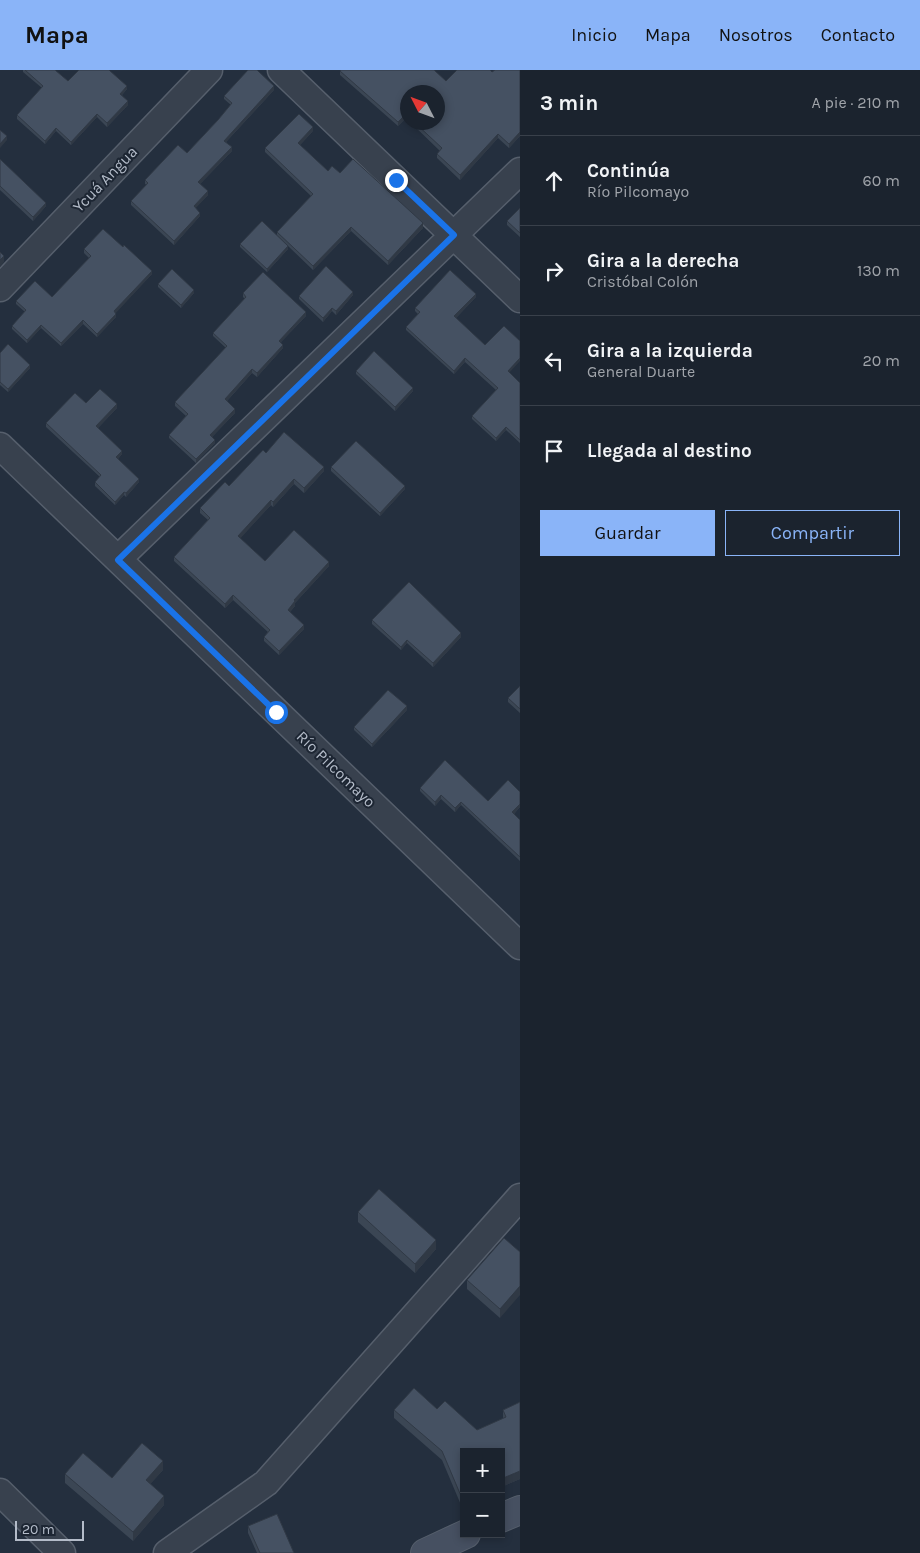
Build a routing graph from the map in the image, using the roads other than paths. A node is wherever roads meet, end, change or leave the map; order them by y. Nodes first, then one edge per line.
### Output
1 (209, 70) edge
2 (281, 70) edge
3 (520, 171) edge
4 (454, 235) junction
5 (0, 288) edge
6 (520, 299) edge
7 (0, 446) edge
8 (118, 560) junction
9 (520, 946) edge
10 (520, 1197) edge
11 (0, 1492) edge
12 (520, 1510) edge
13 (505, 1516) edge
14 (460, 1537) edge
15 (62, 1553) edge
16 (167, 1553) edge
17 (425, 1553) edge

1 - 5 street, Ycuá Angua
2 - 4 street
3 - 4 street
4 - 6 street
4 - 8 street
7 - 8 street, Río Pilcomayo
8 - 9 street, Río Pilcomayo
10 - 16 street
11 - 15 street
12 - 13 street
14 - 17 street

